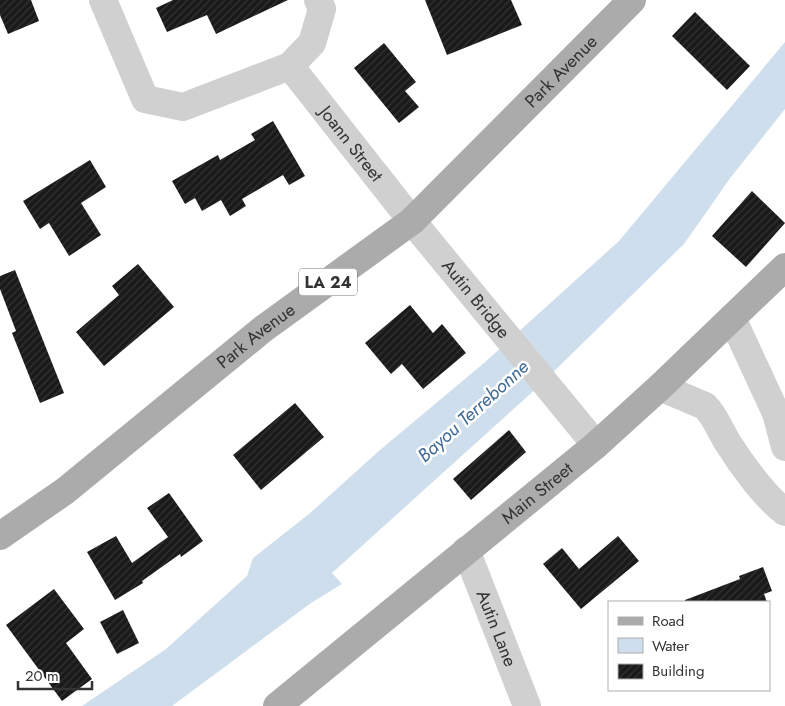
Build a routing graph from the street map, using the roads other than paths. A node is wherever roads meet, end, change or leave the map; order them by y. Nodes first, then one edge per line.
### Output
1 (103, 0) edge
2 (632, 0) edge
3 (320, 5) edge
4 (290, 66) junction
5 (412, 221) junction
6 (785, 267) edge
7 (732, 318) junction
8 (660, 387) junction
9 (596, 444) junction
10 (785, 447) edge
11 (785, 512) edge
12 (0, 536) edge
13 (466, 550) junction
14 (277, 706) edge
15 (527, 706) edge

1 - 4 street
2 - 5 main road, Park Avenue / LA 24
3 - 4 street
4 - 5 street, Joann Street
5 - 9 street, Autin Bridge
5 - 12 main road, Park Avenue / LA 24
6 - 7 main road, Main Street
7 - 8 main road, Main Street
7 - 10 street
8 - 9 main road, Main Street
8 - 11 street
9 - 13 main road, Main Street
13 - 14 main road, Main Street
13 - 15 street, Autin Lane

